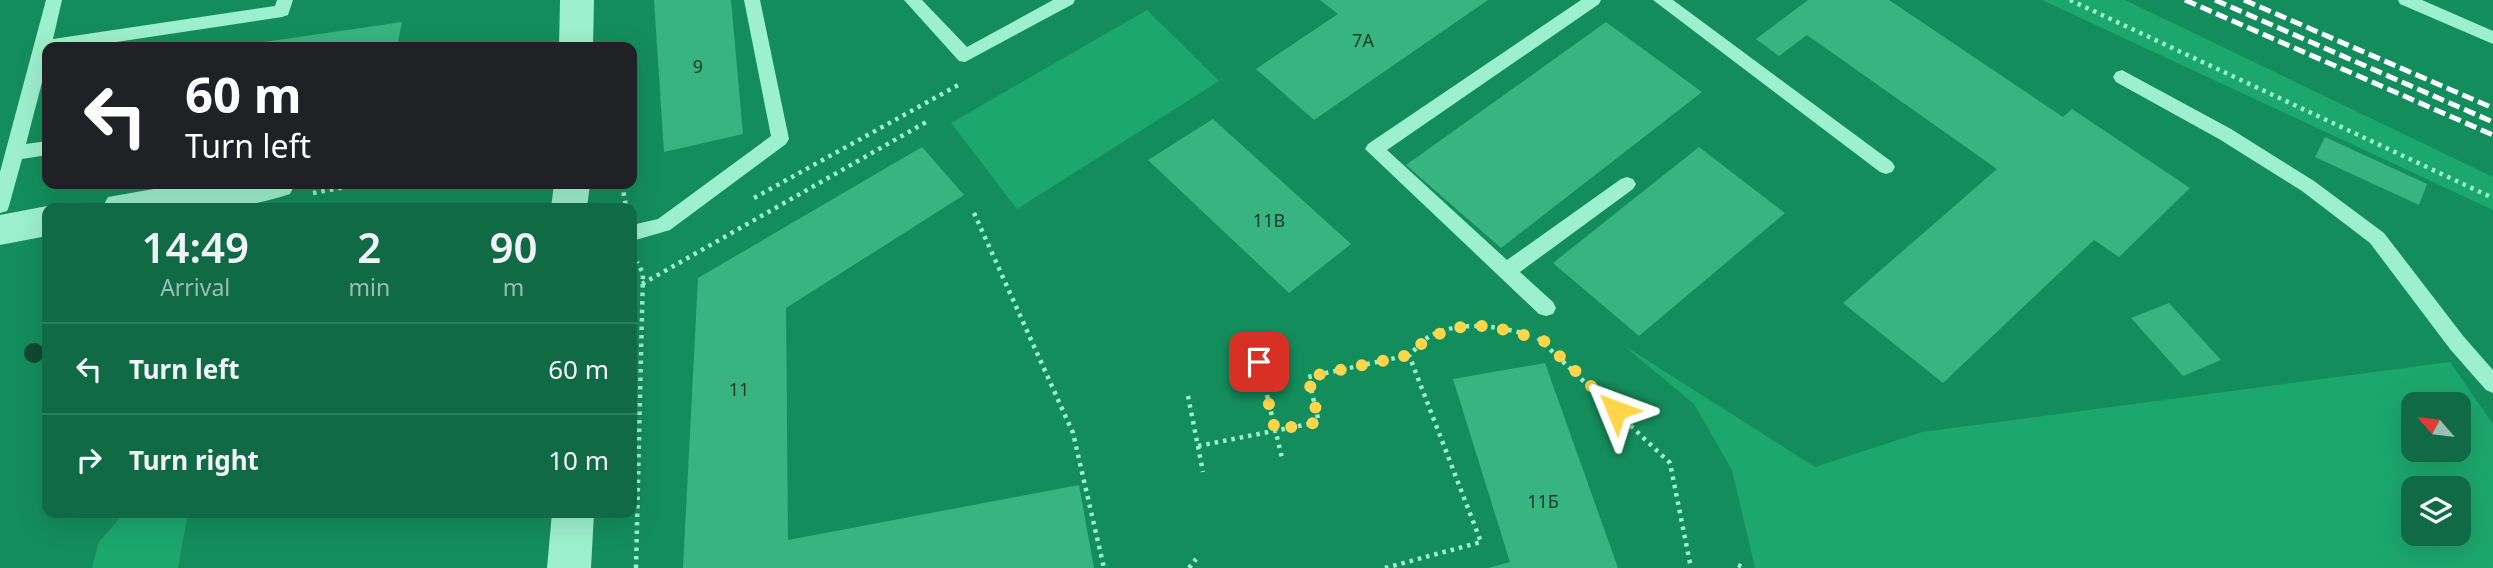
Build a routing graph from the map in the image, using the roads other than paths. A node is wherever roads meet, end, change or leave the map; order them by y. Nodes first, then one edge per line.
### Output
1 (54, 0) edge
2 (285, 0) edge
3 (577, 0) edge
4 (752, 0) edge
5 (912, 0) edge
6 (1067, 0) edge
7 (1593, 0) edge
8 (1661, 0) edge
9 (2406, 0) edge
10 (2493, 38) edge
11 (44, 42) edge
12 (76, 42) edge
13 (576, 42) edge
14 (42, 51) edge
15 (2122, 76) dead end
16 (42, 149) edge
17 (14, 153) junction
18 (1886, 167) dead end
19 (1627, 184) dead end
20 (258, 189) edge
21 (213, 201) edge
22 (187, 203) edge
23 (0, 206) edge
24 (42, 222) edge
25 (0, 230) edge
26 (637, 232) edge
27 (1506, 272) junction
28 (1546, 308) dead end
29 (2493, 384) edge
30 (573, 518) edge
31 (569, 568) edge

1 - 11 lane
2 - 12 lane
3 - 13 street
4 - 26 lane
5 - 6 lane
7 - 27 lane
8 - 18 lane
9 - 10 lane
14 - 17 lane
15 - 29 lane
16 - 17 lane
17 - 23 lane
19 - 27 lane
20 - 21 street
21 - 22 street
24 - 25 street
27 - 28 lane
30 - 31 street

